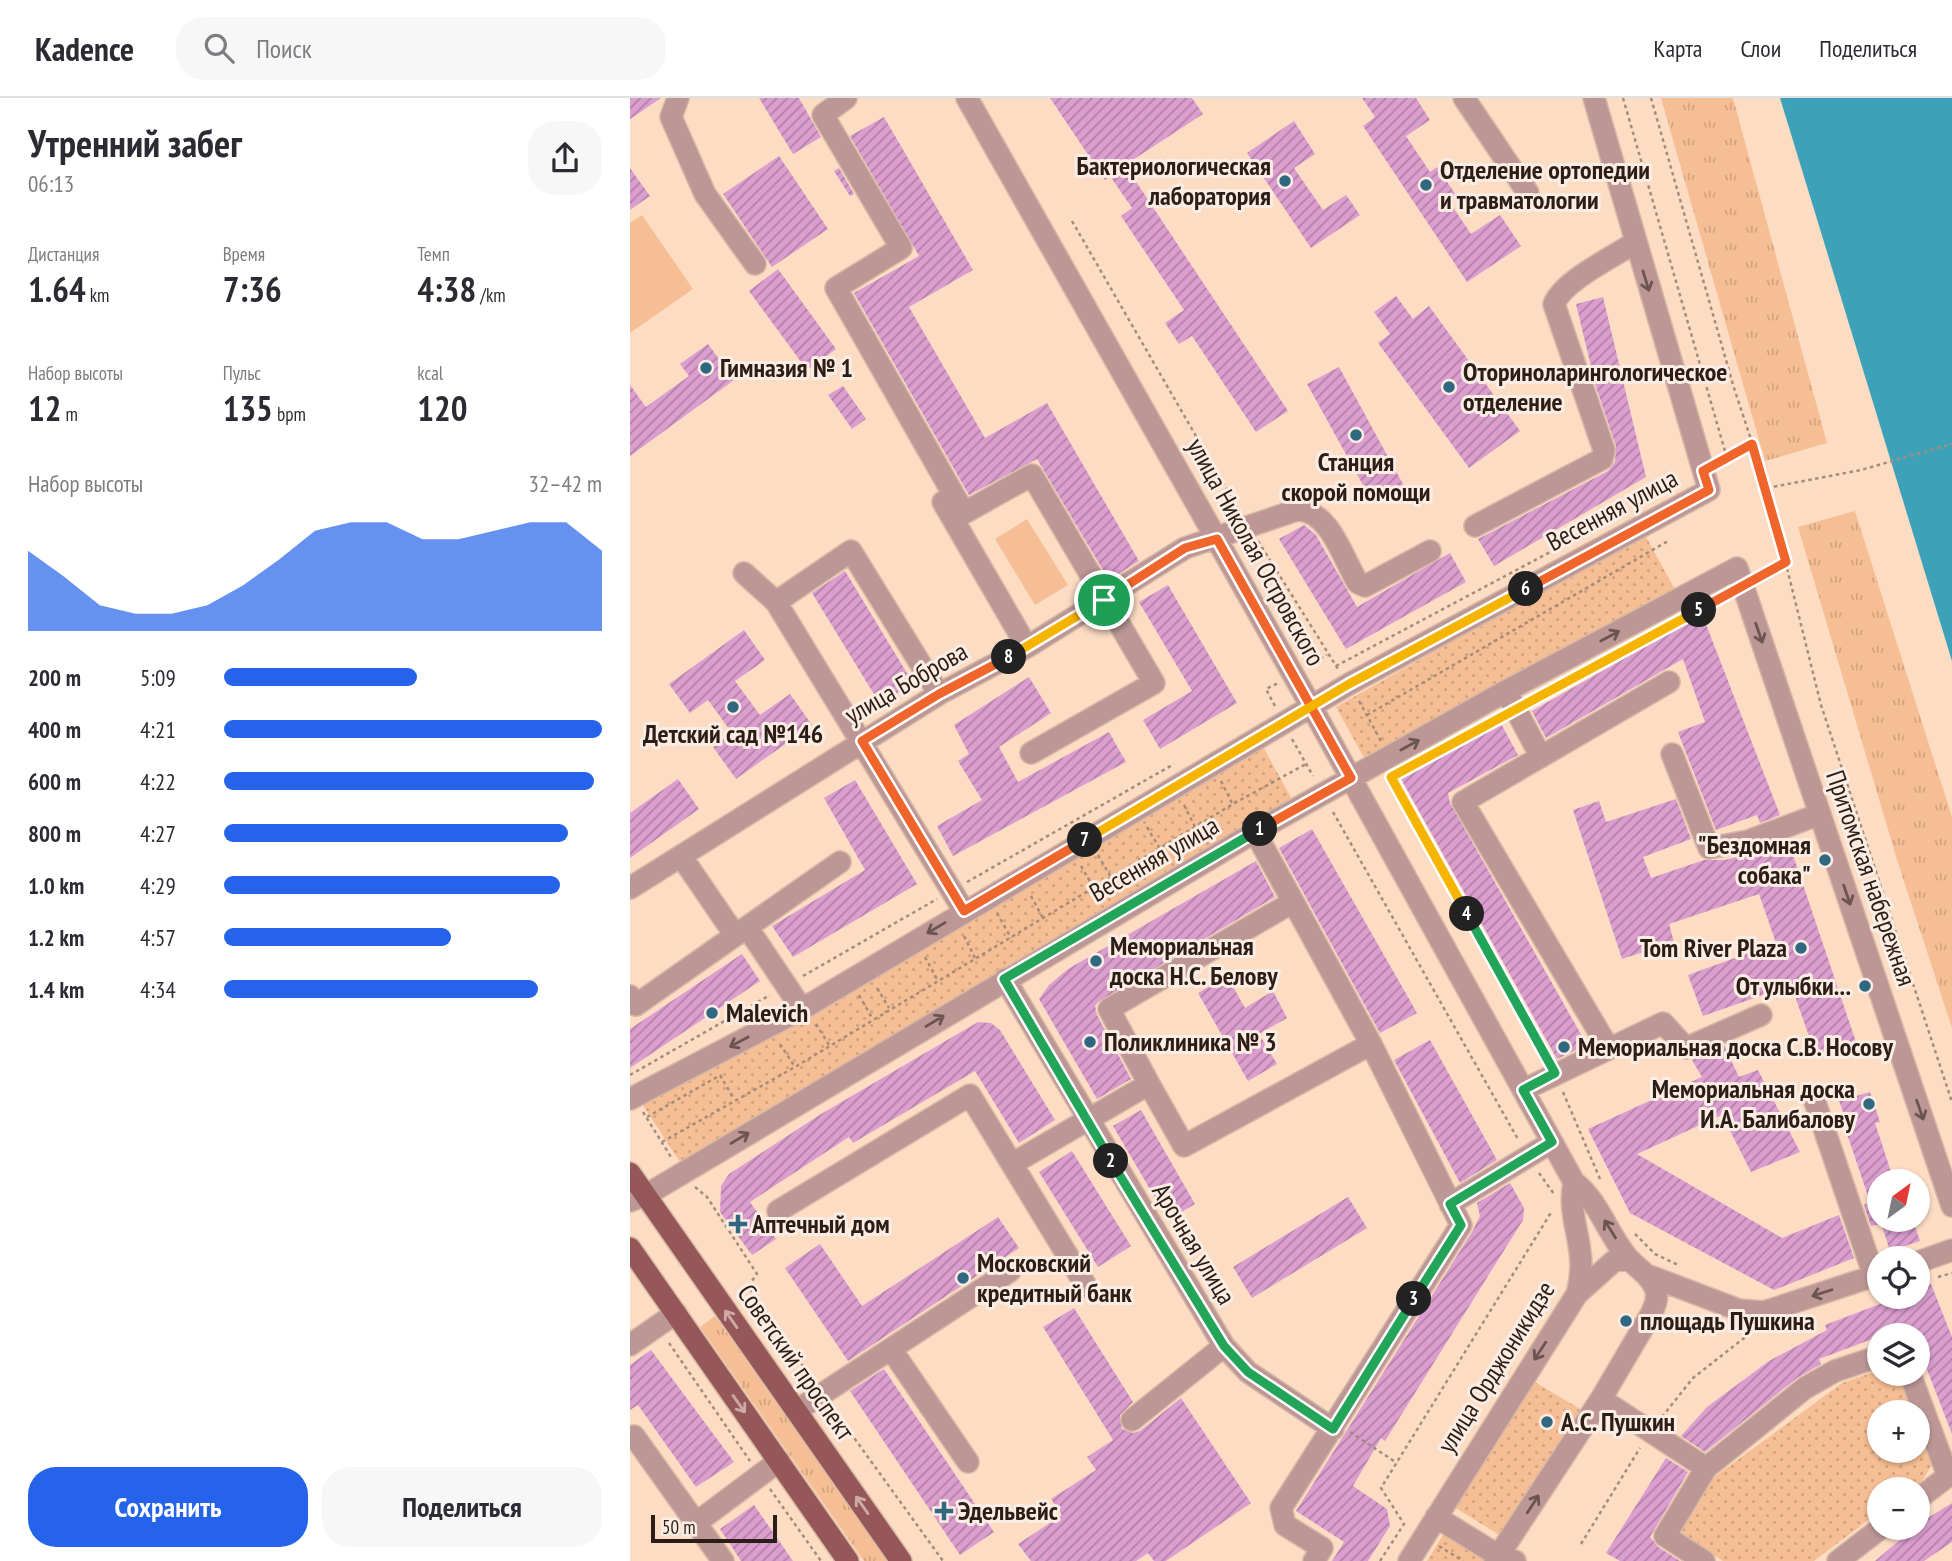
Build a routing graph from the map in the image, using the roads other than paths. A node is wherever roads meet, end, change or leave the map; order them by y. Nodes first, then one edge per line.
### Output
1 (678, 98) edge
2 (846, 98) edge
3 (967, 98) edge
4 (1464, 98) edge
5 (1594, 98) edge
6 (1528, 193) dead end
7 (1634, 243) junction
8 (755, 264) dead end
9 (938, 495) dead end
10 (1475, 526) dead end
11 (1217, 539) junction
12 (1430, 551) dead end
13 (744, 573) dead end
14 (1740, 577) joint
15 (1104, 600) junction
16 (776, 602) junction
17 (1027, 647) junction
18 (1669, 682) dead end
19 (1506, 691) junction
20 (939, 694) junction
21 (1311, 706) junction
22 (862, 741) junction
23 (1031, 753) dead end
24 (1672, 754) dead end
25 (1541, 757) junction
26 (1351, 778) junction
27 (1820, 814) junction
28 (1255, 832) junction
29 (681, 856) junction
30 (840, 862) dead end
31 (630, 888) edge
32 (1293, 902) junction
33 (964, 911) junction
34 (741, 931) junction
35 (1004, 979) junction
36 (630, 996) edge
37 (808, 1015) junction
38 (1761, 1015) dead end
39 (1371, 1044) junction
40 (1609, 1049) junction
41 (1149, 1084) junction
42 (1523, 1090) junction
43 (634, 1101) edge
44 (1815, 1102) dead end
45 (1087, 1120) junction
46 (1552, 1142) junction
47 (1012, 1164) junction
48 (630, 1173) edge
49 (1574, 1182) junction
50 (638, 1198) edge
51 (1450, 1204) junction
52 (1952, 1206) edge
53 (778, 1211) dead end
54 (1867, 1247) edge
55 (630, 1248) edge
56 (1952, 1250) edge
57 (1930, 1258) edge
58 (1629, 1259) junction
59 (1010, 1272) dead end
60 (1647, 1275) junction
61 (1867, 1278) edge
62 (1086, 1286) dead end
63 (1577, 1294) junction
64 (676, 1313) junction
65 (630, 1345) edge
66 (1224, 1346) junction
67 (891, 1349) junction
68 (1867, 1360) edge
69 (1915, 1386) edge
70 (1601, 1399) junction
71 (796, 1411) junction
72 (1132, 1420) dead end
73 (1335, 1426) junction
74 (630, 1438) edge
75 (779, 1461) junction
76 (968, 1462) dead end
77 (1706, 1468) junction
78 (1950, 1476) edge
79 (1930, 1491) edge
80 (1436, 1517) junction
81 (696, 1523) junction
82 (1867, 1539) edge
83 (1503, 1559) edge
84 (723, 1561) edge
85 (848, 1561) edge
86 (901, 1561) edge
87 (1314, 1561) edge
88 (1409, 1561) edge
89 (1704, 1561) edge
90 (1838, 1561) edge

1 - 8 street
2 - 15 street
3 - 11 street, улица Николая Островского
4 - 6 street
5 - 7 street
7 - 10 street
7 -> 21 street, Весенняя улица
9 - 17 street
11 - 12 street, улица Боброва
11 - 15 street, улица Боброва
11 - 21 street, улица Николая Островского
13 - 16 street
19 -> 14 street, Весенняя улица
14 -> 27 street, Притомская набережная
15 - 17 street, улица Боброва
15 - 23 street
16 - 20 street
16 - 22 street
17 - 20 street, улица Боброва
18 - 25 street
19 - 25 street
26 -> 19 street, Весенняя улица
20 - 22 street, улица Боброва
21 - 26 street, улица Николая Островского
21 - 33 street, Весенняя улица
22 - 29 street, улица Боброва
22 - 33 street
24 - 27 street
25 - 40 street
26 - 28 street, Весенняя улица
26 - 42 street, улица Николая Островского
27 -> 52 street, Притомская набережная
28 - 32 street
28 - 35 street, Весенняя улица
29 - 31 street, улица Боброва
29 - 34 street
30 - 34 street
32 - 39 street
32 - 41 street
33 -> 37 street, Весенняя улица
34 - 36 street
34 - 37 street
35 - 45 street, Арочная улица
50 -> 35 street, Весенняя улица
37 -> 43 street, Весенняя улица
38 - 40 street
39 - 41 street
39 - 51 street
40 - 42 street
41 - 45 street
42 - 46 street, улица Николая Островского
44 - 54 street
45 - 47 street
45 - 66 street, Арочная улица
46 - 49 street, улица Николая Островского
46 - 51 street
47 - 53 street
47 - 62 street
48 - 50 main road, Советский проспект
58 -> 49 street
49 - 63 street, улица Орджоникидзе
71 -> 50 main road, Советский проспект
51 - 73 street
55 - 64 main road
56 - 57 street
58 - 60 street
58 - 63 street
59 - 67 street
61 -> 60 street
60 - 70 street
63 -> 80 street, улица Орджоникидзе
64 - 65 street
64 -> 75 main road
66 - 72 street
66 - 73 street, Арочная улица
67 - 71 street
67 - 76 street
68 - 77 street
69 - 78 street
70 - 77 street
83 -> 70 street
86 -> 71 main road, Советский проспект
73 - 87 street
74 - 81 street
75 - 81 street
75 - 85 main road
77 - 89 street
78 - 79 street
80 - 83 street
80 - 88 street, улица Орджоникидзе
81 - 84 street
82 - 90 street

